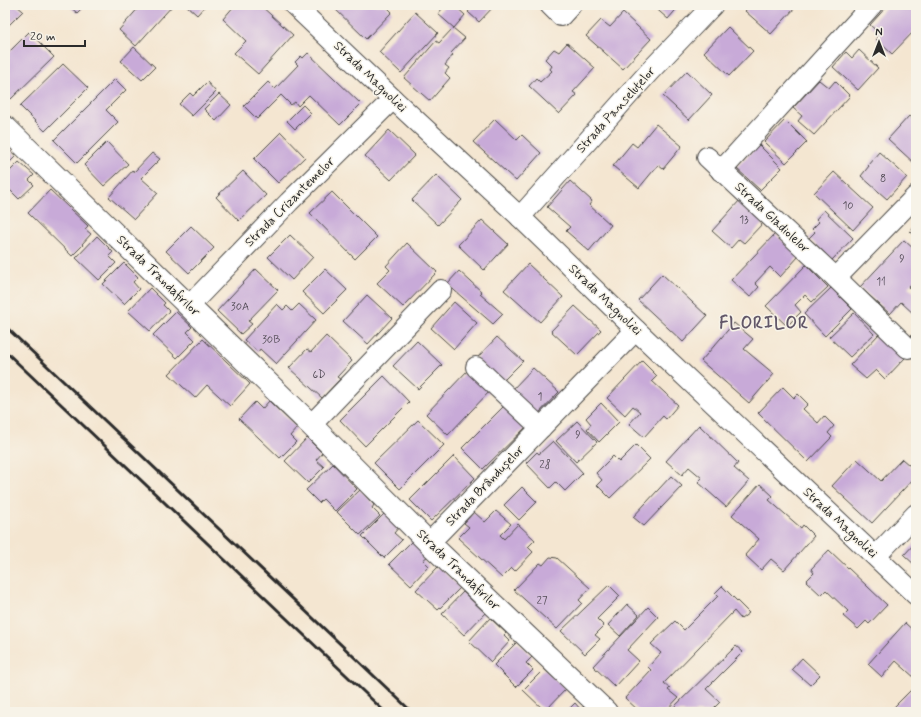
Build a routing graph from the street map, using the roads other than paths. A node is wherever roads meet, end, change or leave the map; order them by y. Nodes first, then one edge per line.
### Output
1 (294, 5) edge
2 (713, 5) edge
3 (872, 5) edge
4 (393, 99) junction
5 (5, 127) edge
6 (707, 157) dead end
7 (721, 171) junction
8 (916, 196) edge
9 (520, 217) junction
10 (836, 278) junction
11 (441, 290) dead end
12 (189, 306) junction
13 (636, 330) junction
14 (908, 348) dead end
15 (476, 367) dead end
16 (311, 425) junction
17 (541, 428) junction
18 (916, 514) edge
19 (429, 543) junction
20 (876, 556) junction
21 (916, 595) edge
22 (606, 712) edge

1 - 4 street, Strada Magnoliei
2 - 9 street, Strada Panseluțelor
3 - 7 street
4 - 9 street, Strada Magnoliei
4 - 12 street, Strada Crizantemelor
5 - 12 street, Strada Trandafirilor
6 - 7 street, Strada Gladiolelor
7 - 10 street, Strada Gladiolelor
8 - 10 street
9 - 13 street, Strada Magnoliei
10 - 14 street, Strada Gladiolelor
11 - 16 street
12 - 16 street, Strada Trandafirilor
13 - 17 street, Strada Brândușelor
13 - 20 street, Strada Magnoliei
15 - 17 street
16 - 19 street, Strada Trandafirilor
17 - 19 street, Strada Brândușelor
18 - 20 street
19 - 22 street, Strada Trandafirilor
20 - 21 street, Strada Magnoliei

